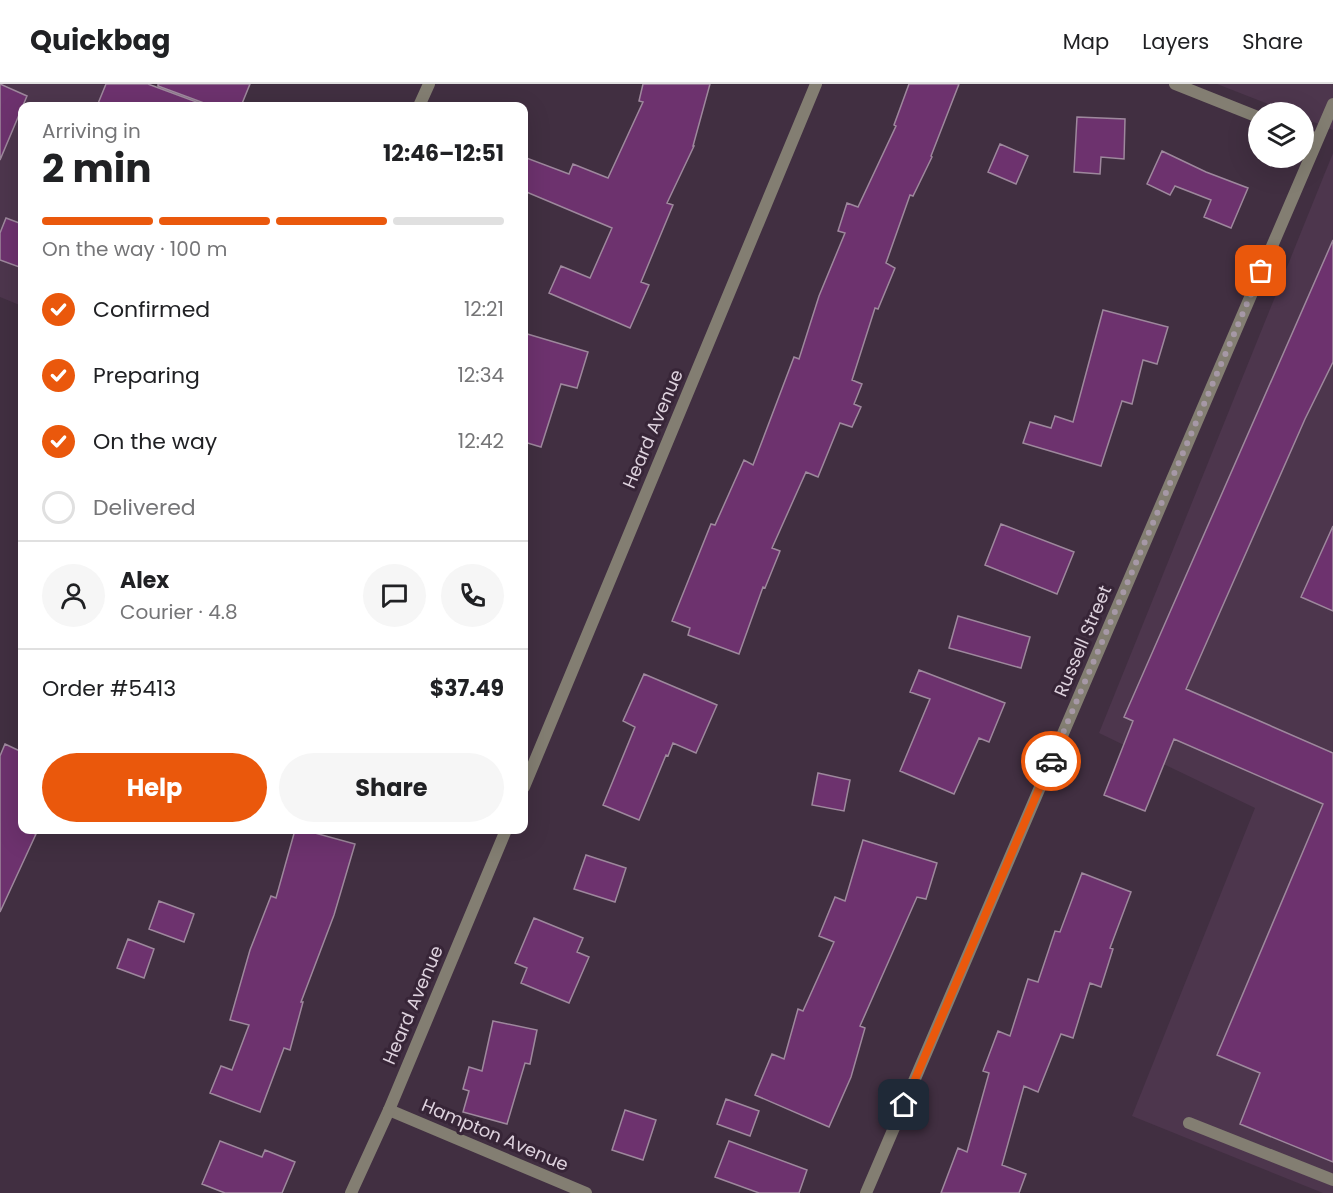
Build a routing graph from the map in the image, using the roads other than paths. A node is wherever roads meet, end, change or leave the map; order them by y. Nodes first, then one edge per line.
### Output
1 (429, 84) edge
2 (816, 84) edge
3 (1175, 84) edge
4 (421, 102) edge
5 (1333, 104) edge
6 (1248, 113) edge
7 (1314, 139) edge
8 (1317, 140) junction
9 (528, 777) edge
10 (504, 834) edge
11 (389, 1110) junction
12 (1189, 1123) dead end
13 (1333, 1180) edge
14 (351, 1193) edge
15 (586, 1193) edge
16 (866, 1193) edge

1 - 4 street
2 - 9 street, Heard Avenue
3 - 6 street
5 - 8 street, Russell Street
7 - 8 street
8 - 16 street, Russell Street
10 - 11 street, Heard Avenue
11 - 14 street, Heard Avenue
11 - 15 street, Hampton Avenue
12 - 13 street

